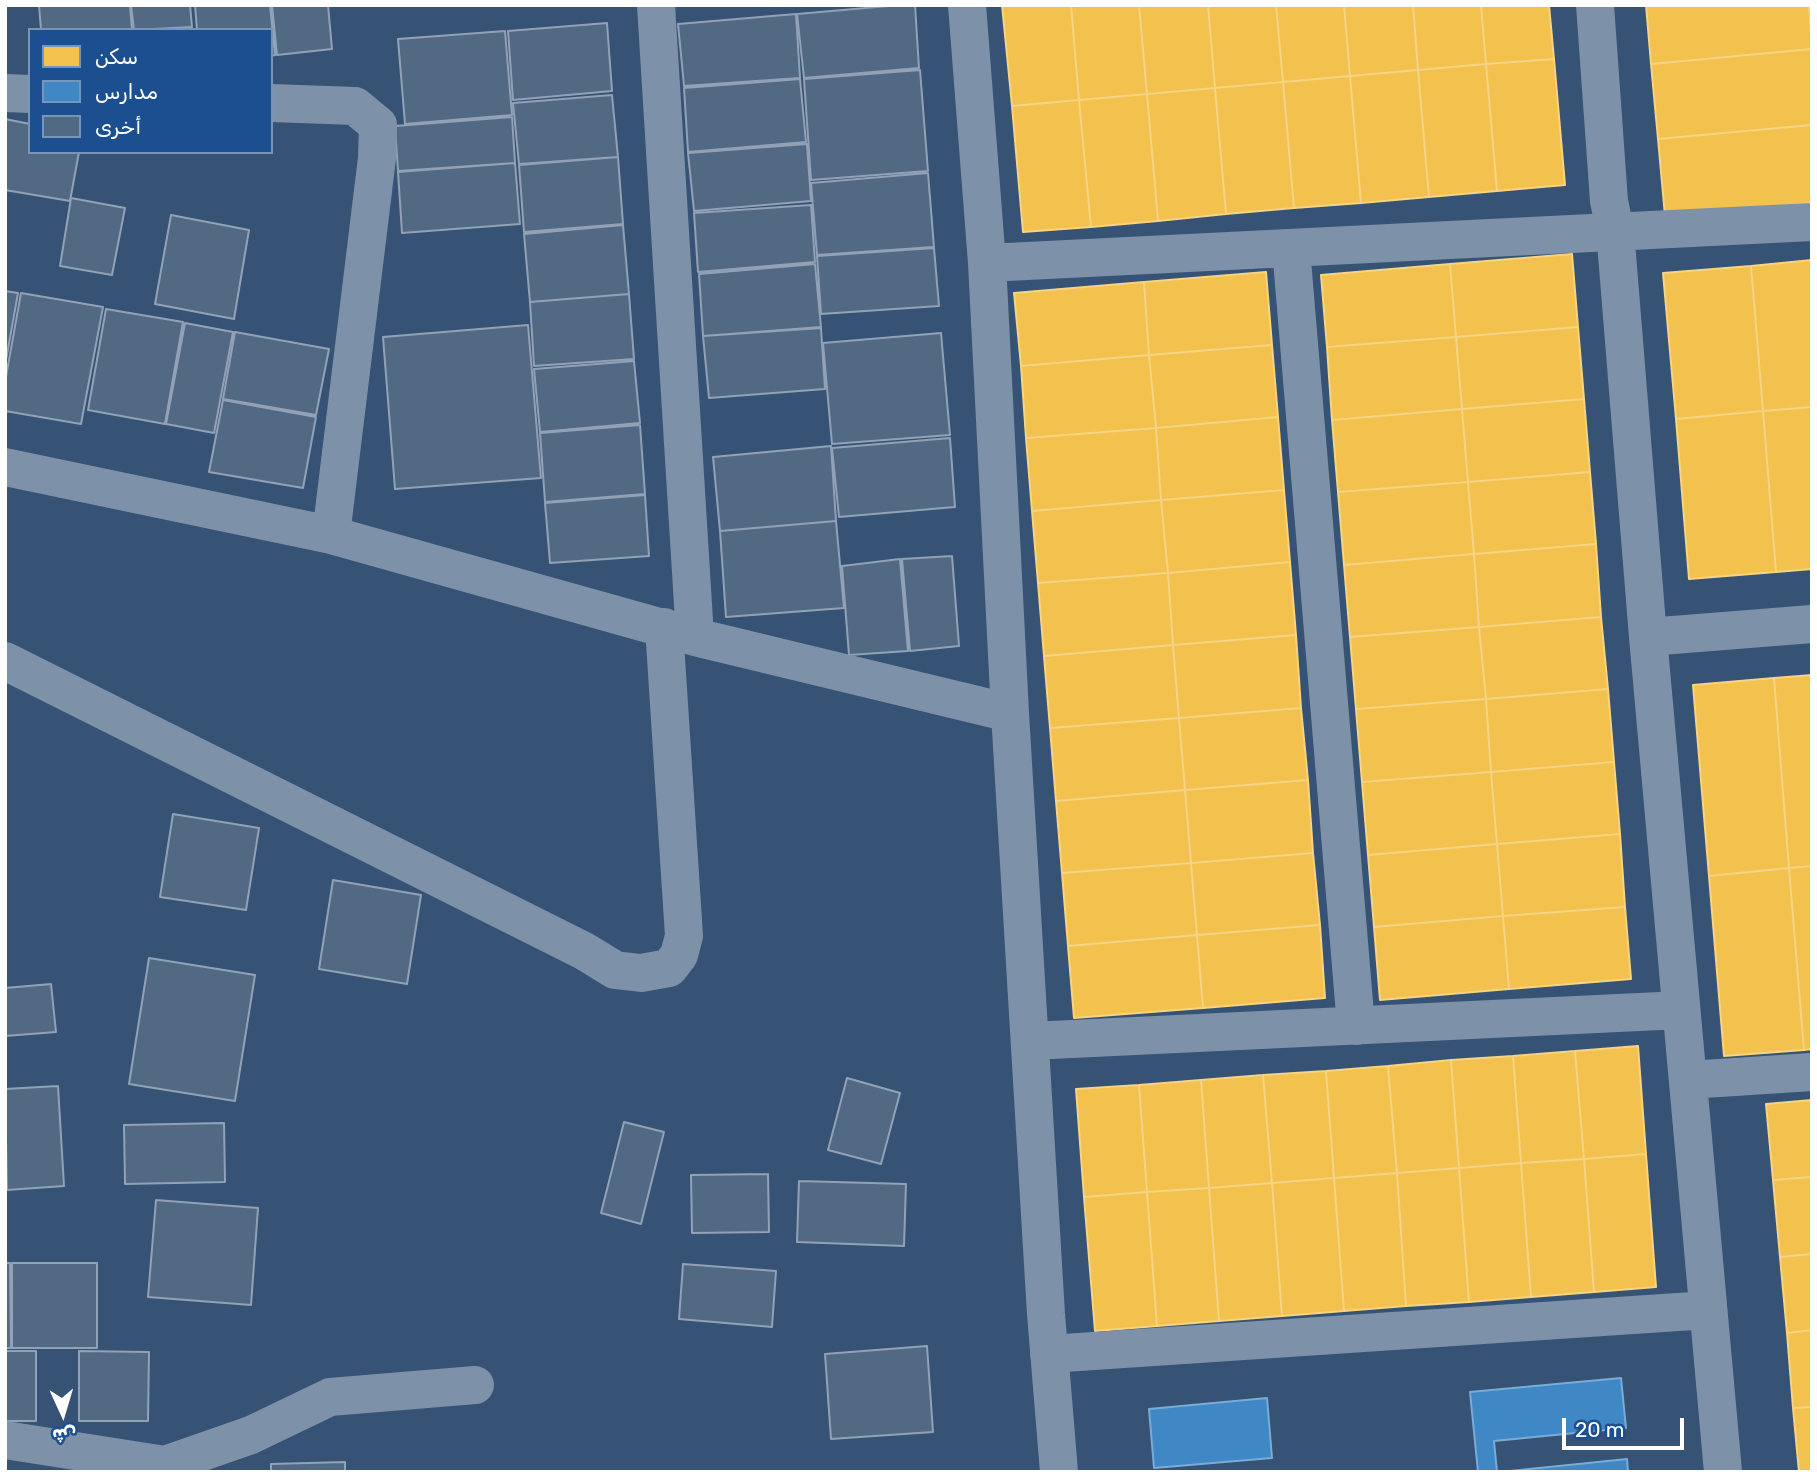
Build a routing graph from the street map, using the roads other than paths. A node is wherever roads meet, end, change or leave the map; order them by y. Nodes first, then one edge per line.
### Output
1 (656, 5) edge
2 (968, 5) edge
3 (1595, 5) edge
4 (5, 93) edge
5 (28, 94) edge
6 (273, 103) edge
7 (1812, 222) edge
8 (1615, 230) junction
9 (1291, 248) junction
10 (987, 263) junction
11 (5, 467) edge
12 (331, 535) junction
13 (1812, 624) edge
14 (679, 632) junction
15 (1648, 637) junction
16 (5, 661) edge
17 (1010, 713) junction
18 (1681, 1010) junction
19 (1356, 1026) junction
20 (1030, 1041) junction
21 (1812, 1072) edge
22 (1688, 1080) junction
23 (1709, 1310) junction
24 (1049, 1353) junction
25 (475, 1385) dead end
26 (5, 1440) edge
27 (1059, 1472) edge
28 (1723, 1472) edge

1 - 14 street
2 - 10 street
3 - 8 street
4 - 5 street
6 - 12 street
7 - 8 street
8 - 9 street
8 - 15 street
9 - 10 street
9 - 19 street
10 - 17 street
11 - 12 street
12 - 14 street
13 - 15 street
14 - 16 street
14 - 17 street
15 - 18 street
17 - 20 street
18 - 19 street
18 - 22 street
19 - 20 street
20 - 24 street
21 - 22 street
22 - 23 street
23 - 24 street
23 - 28 street
24 - 27 street
25 - 26 street

